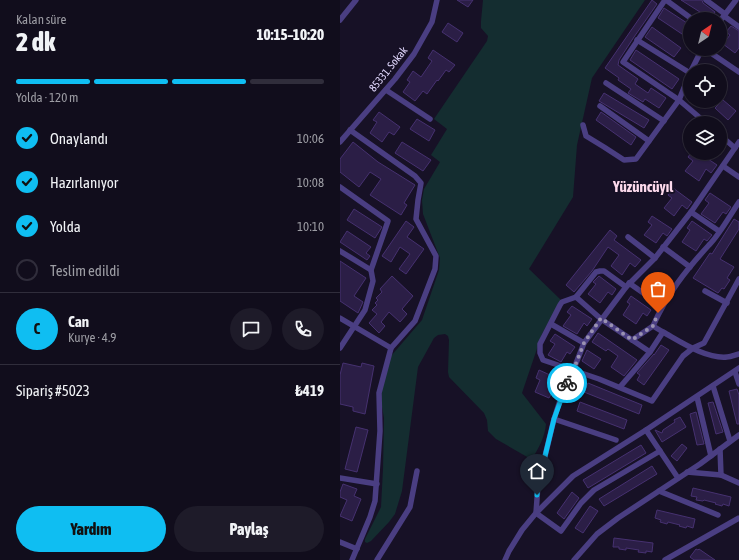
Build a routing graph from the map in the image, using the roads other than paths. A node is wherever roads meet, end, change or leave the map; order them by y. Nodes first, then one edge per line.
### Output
1 (356, 0) edge
2 (437, 0) edge
3 (666, 0) edge
4 (706, 0) edge
5 (736, 0) edge
6 (683, 12) edge
7 (720, 12) edge
8 (726, 12) edge
9 (727, 17) edge
10 (340, 20) edge
11 (739, 27) edge
12 (637, 40) junction
13 (714, 56) edge
14 (683, 68) edge
15 (739, 72) edge
16 (606, 83) dead end
17 (386, 90) junction
18 (683, 90) edge
19 (679, 100) junction
20 (600, 106) dead end
21 (698, 116) edge
22 (430, 119) dead end
23 (664, 121) junction
24 (583, 125) dead end
25 (350, 130) junction
26 (649, 141) junction
27 (727, 141) edge
28 (340, 142) edge
29 (739, 142) edge
30 (735, 148) junction
31 (723, 166) junction
32 (739, 177) edge
33 (340, 187) edge
34 (739, 202) edge
35 (692, 212) junction
36 (719, 231) junction
37 (628, 237) dead end
38 (663, 247) junction
39 (340, 250) edge
40 (655, 258) junction
41 (690, 267) junction
42 (371, 270) junction
43 (739, 279) edge
44 (628, 285) junction
45 (705, 291) dead end
46 (576, 297) junction
47 (664, 302) junction
48 (726, 303) junction
49 (340, 318) edge
50 (601, 318) junction
51 (551, 324) junction
52 (653, 326) junction
53 (354, 327) junction
54 (663, 332) junction
55 (632, 340) junction
56 (584, 343) junction
57 (340, 348) edge
58 (392, 348) junction
59 (693, 348) junction
60 (650, 352) junction
61 (739, 354) edge
62 (737, 370) edge
63 (573, 371) junction
64 (739, 384) edge
65 (713, 386) junction
66 (620, 387) junction
67 (697, 397) junction
68 (554, 419) junction
69 (646, 430) junction
70 (739, 435) edge
71 (616, 440) dead end
72 (730, 441) junction
73 (720, 449) junction
74 (660, 451) junction
75 (711, 456) junction
76 (416, 471) dead end
77 (687, 472) junction
78 (721, 476) junction
79 (340, 478) edge
80 (678, 478) junction
81 (739, 483) edge
82 (377, 484) junction
83 (659, 491) junction
84 (536, 513) junction
85 (718, 515) dead end
86 (739, 518) edge
87 (340, 542) edge
88 (357, 549) junction
89 (352, 560) edge
90 (377, 560) edge
91 (505, 560) edge
92 (574, 560) edge
93 (665, 560) edge

1 - 10 street
2 - 17 street, 85331. Sokak
3 - 6 street
3 - 12 street
4 - 7 street
5 - 8 street
9 - 11 street
12 - 14 street
12 - 19 street
13 - 15 street
16 - 23 street
17 - 22 street
17 - 25 street, 85331. Sokak
18 - 19 street
19 - 21 street
19 - 23 street
20 - 26 street
23 - 26 street
24 - 26 street
25 - 28 street, 85331. Sokak
25 - 58 street
27 - 30 street
29 - 30 street
30 - 31 street
31 - 32 street
31 - 35 street
33 - 42 street
34 - 36 street
35 - 36 street
35 - 38 street
36 - 41 street
37 - 40 street
38 - 40 street
38 - 41 street
39 - 42 street
40 - 44 street
41 - 47 street
42 - 53 street
43 - 48 street
44 - 46 street
44 - 47 street
44 - 50 street
45 - 48 street
46 - 50 street
46 - 51 street
47 - 52 street
48 - 59 street
49 - 53 street
50 - 55 street
50 - 56 street
51 - 56 street
51 - 63 street
52 - 54 street
52 - 55 street
53 - 57 street
53 - 58 street
54 - 59 street
54 - 60 street
55 - 60 street
56 - 63 street
58 - 82 street
59 - 61 street
59 - 66 street
60 - 66 street
62 - 64 street
62 - 65 street
63 - 66 street
63 - 68 street
65 - 67 street
65 - 72 street
67 - 69 street
67 - 75 street
68 - 71 street
68 - 84 street
69 - 74 street
69 - 84 street
70 - 72 street
72 - 73 street
73 - 75 street
73 - 78 street
74 - 80 street
74 - 84 street
75 - 77 street
76 - 90 street
77 - 78 street
77 - 80 street
78 - 81 street
79 - 82 street
80 - 83 street
82 - 88 street
83 - 85 street
83 - 92 street
84 - 91 street
86 - 93 street
87 - 88 street
88 - 89 street

